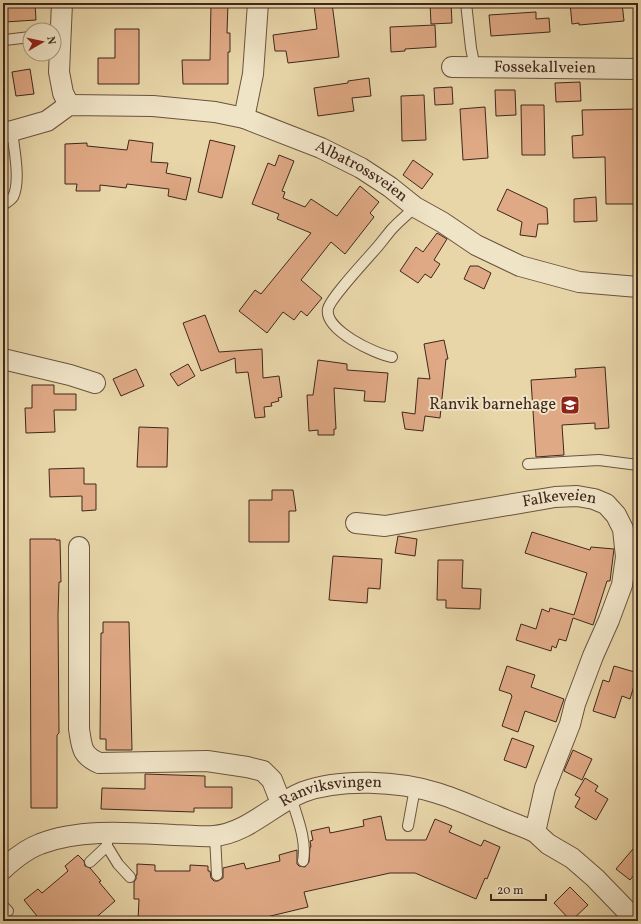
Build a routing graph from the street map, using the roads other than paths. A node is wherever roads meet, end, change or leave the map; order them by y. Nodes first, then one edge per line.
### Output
1 (62, 3) edge
2 (258, 3) edge
3 (466, 3) edge
4 (59, 22) edge
5 (22, 38) edge
6 (5, 40) dead end
7 (58, 62) edge
8 (452, 67) dead end
9 (475, 68) junction
10 (638, 69) edge
11 (69, 105) junction
12 (244, 118) junction
13 (8, 132) edge
14 (3, 205) edge
15 (415, 207) junction
16 (638, 287) edge
17 (392, 357) dead end
18 (3, 359) edge
19 (96, 383) dead end
20 (528, 464) dead end
21 (638, 465) edge
22 (356, 523) dead end
23 (78, 547) dead end
24 (415, 788) junction
25 (286, 800) junction
26 (408, 826) dead end
27 (535, 832) junction
28 (215, 836) junction
29 (107, 840) junction
30 (303, 860) dead end
31 (90, 862) dead end
32 (3, 869) edge
33 (217, 875) dead end
34 (130, 877) dead end
35 (633, 921) edge

1 - 4 street
2 - 12 street
3 - 9 lane
5 - 6 lane
7 - 11 street
8 - 9 street, Fossekallveien
9 - 10 street, Fossekallveien
11 - 12 street, Albatrossveien
11 - 13 street
12 - 15 street, Albatrossveien
13 - 14 lane
15 - 16 street, Albatrossveien
15 - 17 lane
18 - 19 street
20 - 21 lane
22 - 27 street, Falkeveien
23 - 25 street
24 - 25 street, Ranviksvingen
24 - 26 lane
24 - 27 street, Ranviksvingen
25 - 28 street, Ranviksvingen
25 - 30 lane
27 - 35 street, Ranviksvingen
28 - 29 street, Ranviksvingen
28 - 33 lane
29 - 31 lane
29 - 32 street, Ranviksvingen
29 - 34 lane

